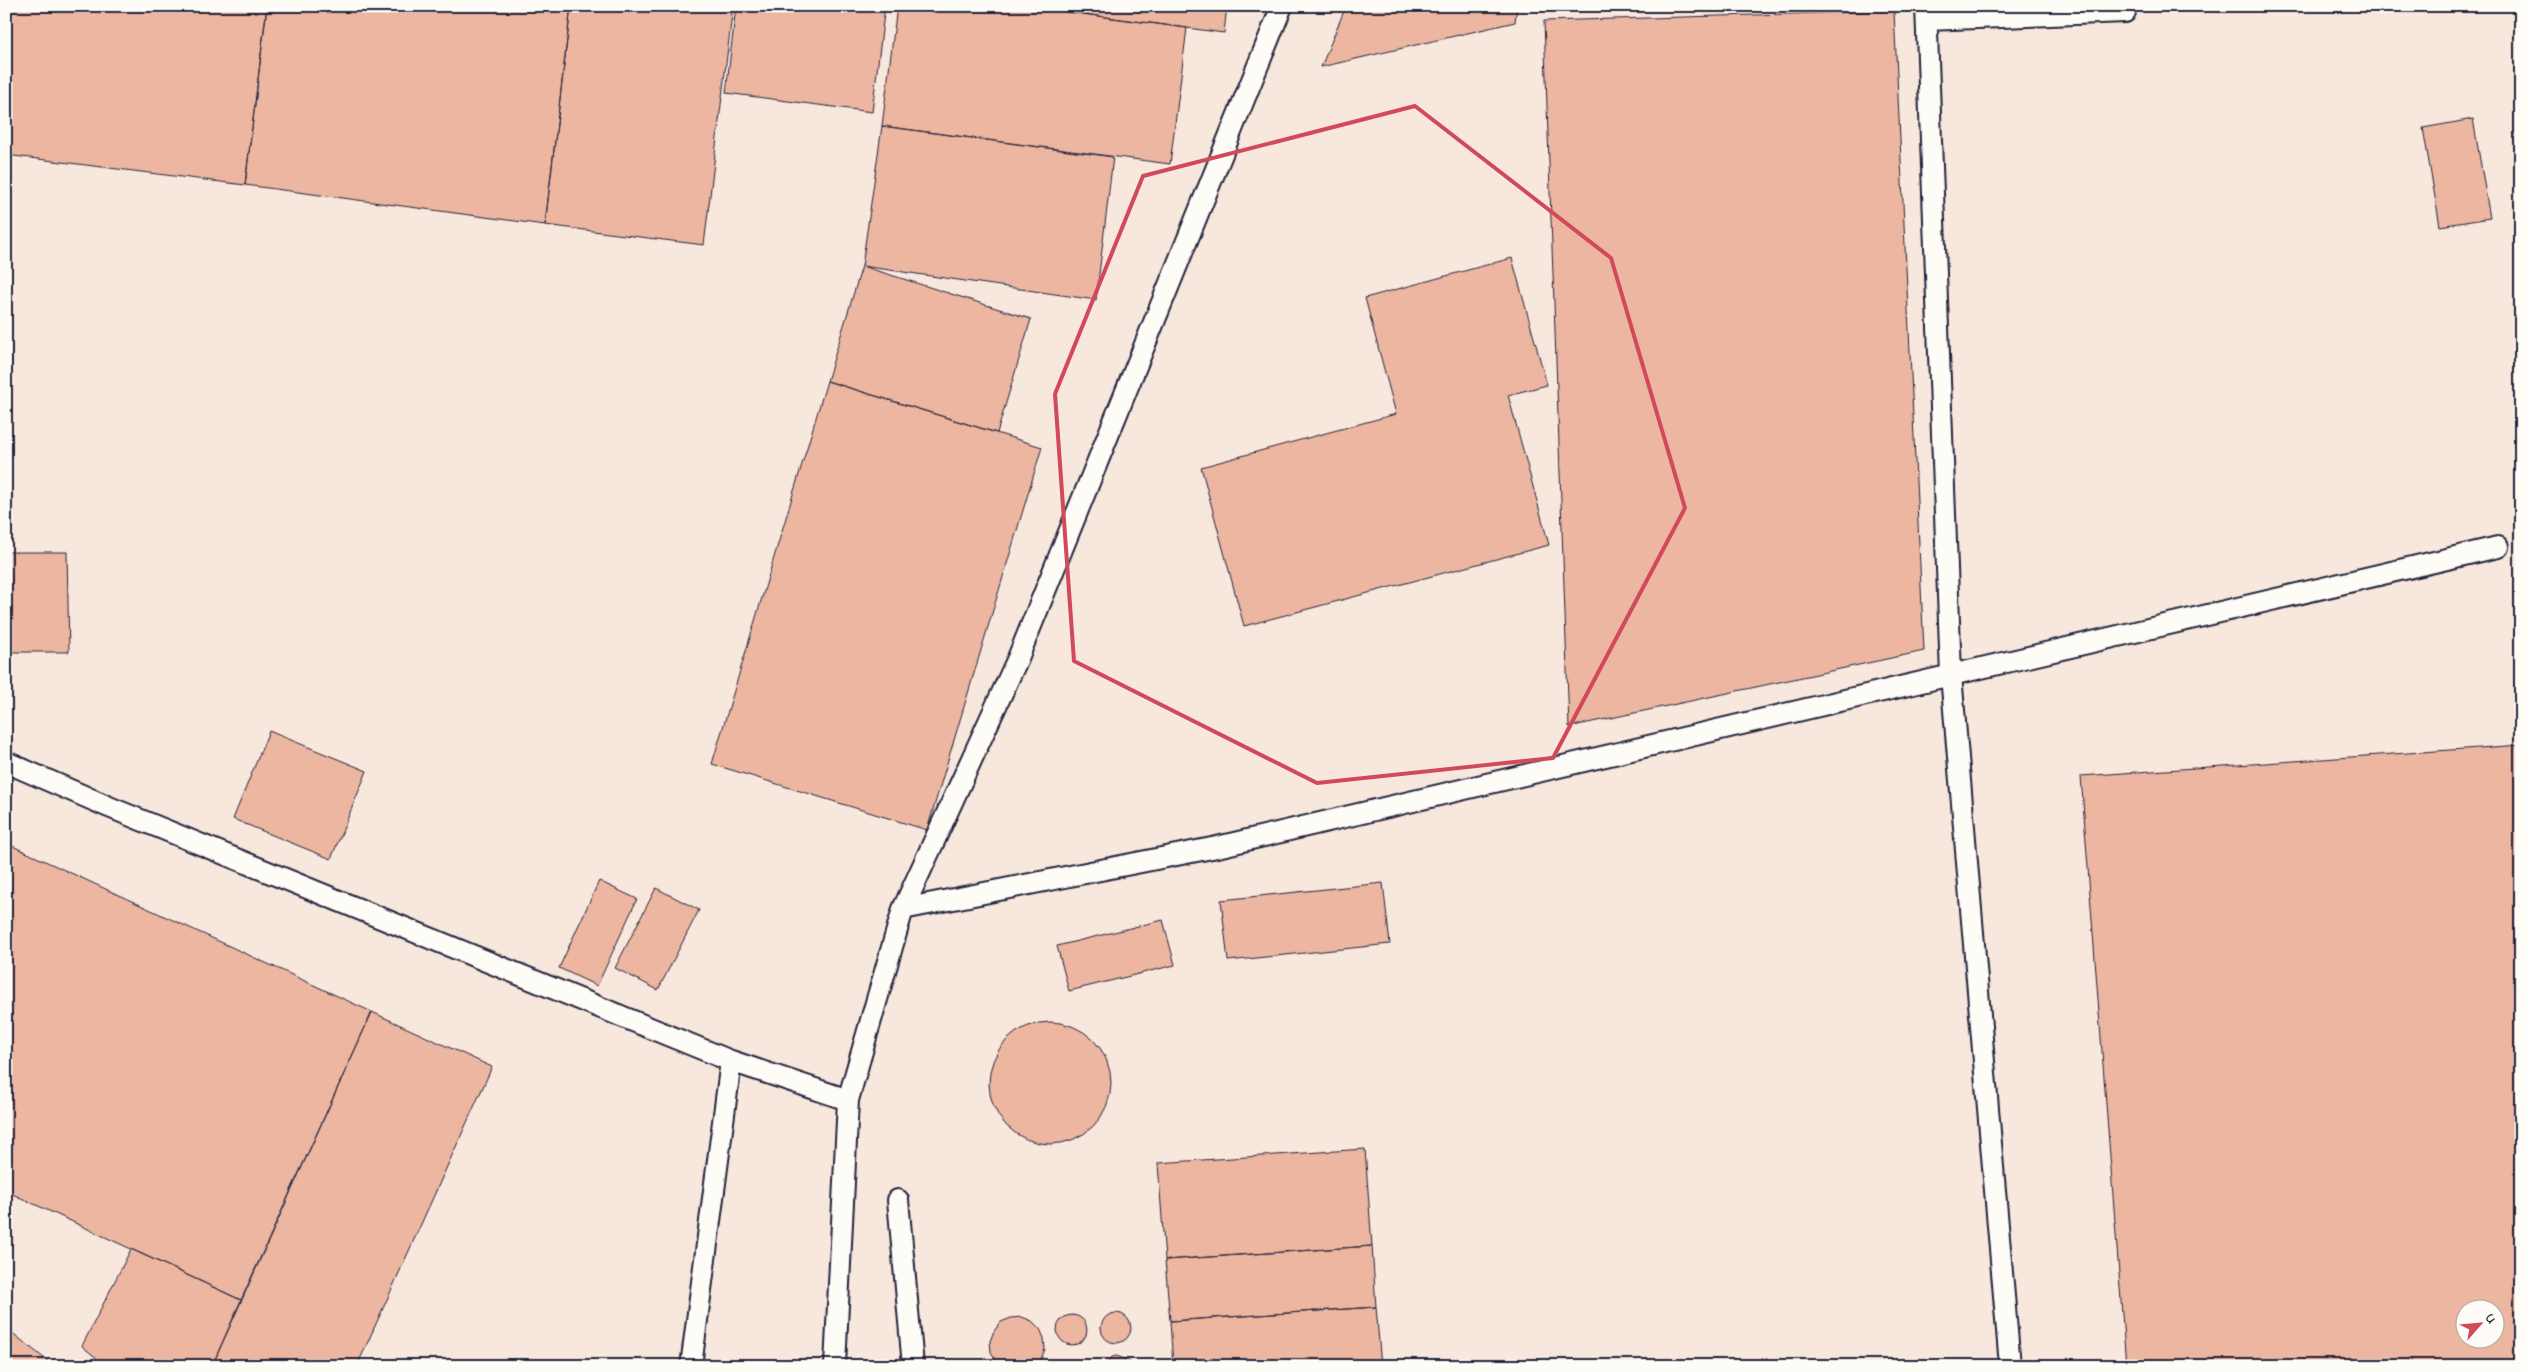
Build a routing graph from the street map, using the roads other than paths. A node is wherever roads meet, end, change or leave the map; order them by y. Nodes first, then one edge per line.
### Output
1 (1282, 6) edge
2 (2125, 12) dead end
3 (1926, 13) edge
4 (2498, 547) dead end
5 (1951, 676) junction
6 (6, 762) edge
7 (903, 909) junction
8 (731, 1061) junction
9 (848, 1100) junction
10 (898, 1200) dead end
11 (691, 1366) edge
12 (835, 1366) edge
13 (913, 1366) edge
14 (2010, 1366) edge

1 - 7 lane
2 - 3 lane
3 - 5 lane
4 - 5 lane
5 - 7 lane
5 - 14 lane
6 - 8 lane
7 - 9 lane
8 - 9 lane
8 - 11 lane
9 - 12 lane
10 - 13 lane

